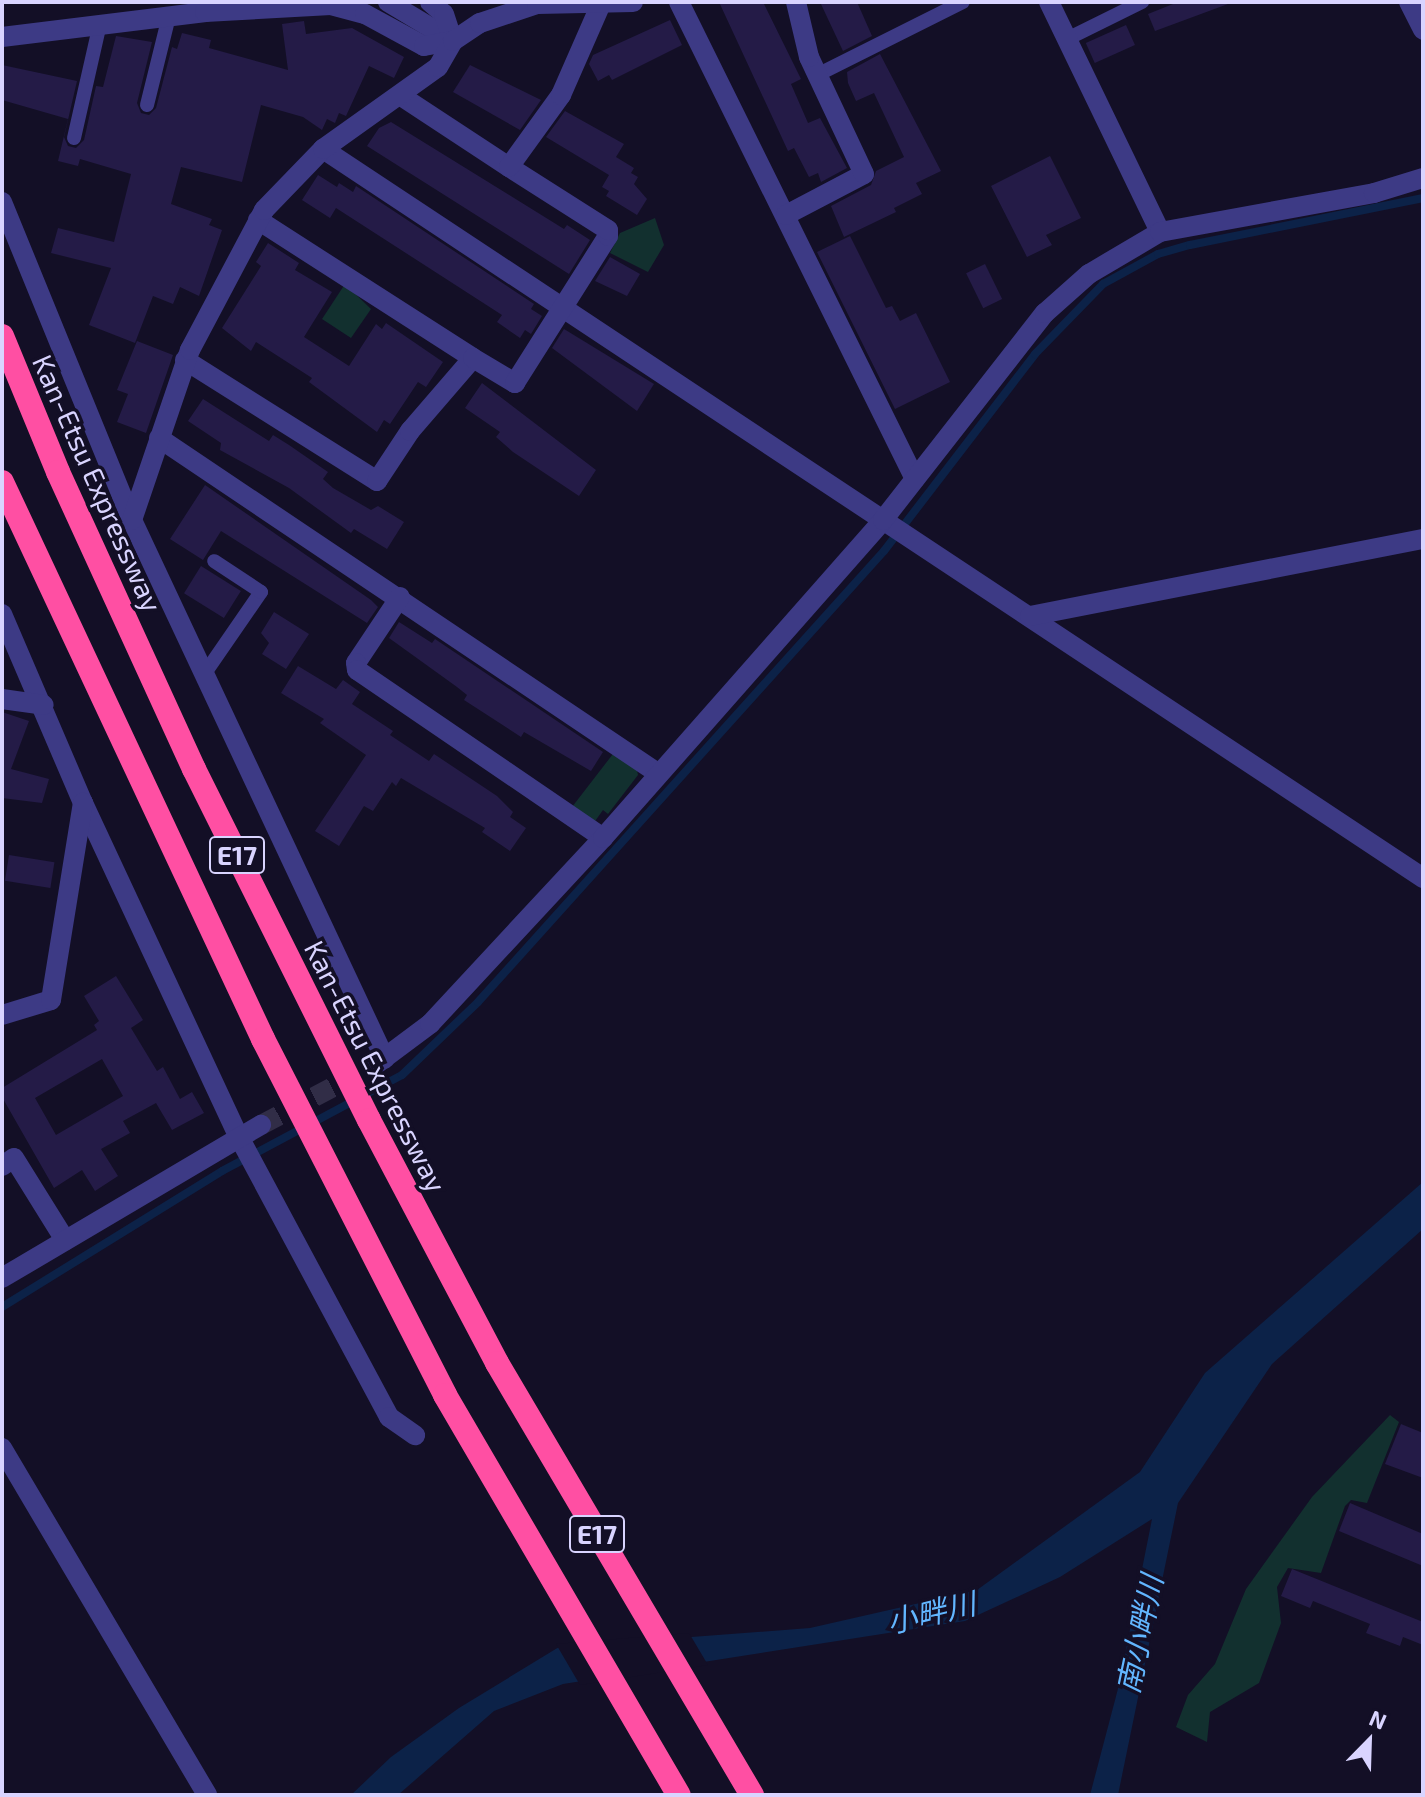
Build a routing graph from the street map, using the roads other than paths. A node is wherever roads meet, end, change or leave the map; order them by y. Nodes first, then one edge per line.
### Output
1 (388, 2) edge
2 (430, 2) edge
3 (633, 2) edge
4 (679, 2) edge
5 (796, 2) edge
6 (963, 2) edge
7 (1049, 2) edge
8 (1142, 2) edge
9 (1409, 2) edge
10 (537, 3) edge
11 (601, 4) edge
12 (169, 16) junction
13 (100, 24) junction
14 (1423, 30) edge
15 (2, 37) edge
16 (1067, 39) junction
17 (453, 41) junction
18 (817, 75) junction
19 (401, 96) junction
20 (147, 105) dead end
21 (74, 138) dead end
22 (323, 149) junction
23 (509, 167) junction
24 (1423, 178) edge
25 (2, 202) edge
26 (786, 215) junction
27 (258, 220) junction
28 (1160, 232) junction
29 (563, 306) junction
30 (2, 336) edge
31 (473, 358) junction
32 (185, 360) junction
33 (159, 438) junction
34 (915, 479) junction
35 (2, 482) edge
36 (132, 520) junction
37 (883, 520) junction
38 (1423, 539) edge
39 (214, 561) dead end
40 (400, 597) junction
41 (2, 614) edge
42 (1030, 616) junction
43 (203, 676) junction
44 (2, 699) edge
45 (44, 705) junction
46 (659, 774) junction
47 (83, 803) junction
48 (603, 838) junction
49 (1423, 878) edge
50 (2, 1015) edge
51 (261, 1125) tunnel mouth
52 (239, 1137) junction
53 (2, 1166) edge
54 (65, 1240) junction
55 (2, 1278) edge
56 (415, 1435) dead end
57 (2, 1448) edge
58 (207, 1795) edge
59 (679, 1795) edge
60 (752, 1795) edge

1 - 17 street
2 - 17 street
3 - 11 street
4 - 26 street
5 - 18 street
6 - 18 lane
7 - 16 street
8 - 16 lane
9 - 14 street
10 - 11 street
10 - 17 street
11 - 23 street
12 - 13 street
12 - 17 street
12 - 20 lane
13 - 15 street
13 - 21 lane
16 - 28 street
17 - 19 street
18 - 26 street
19 - 22 street
19 - 23 street
22 - 27 street
22 - 29 street
23 - 29 street
24 - 28 street
25 - 36 street
26 - 34 street
27 - 31 street
27 - 32 street
28 - 34 street
29 - 31 street
29 - 37 street
30 - 60 highway, Kan-Etsu Expressway / E17
31 - 32 street
32 - 33 street
33 - 36 street
33 - 40 street
34 - 37 street
35 - 59 highway, E17
36 - 43 street
37 - 42 street
37 - 46 street
38 - 42 street
39 - 43 lane
40 - 46 street
40 - 48 street
41 - 45 street
42 - 49 street
43 - 48 street
44 - 45 street
45 - 47 street
46 - 48 street
47 - 50 street
47 - 52 street
51 - 52 street
52 - 54 street
52 - 56 street
53 - 54 street
54 - 55 street
57 - 58 street

